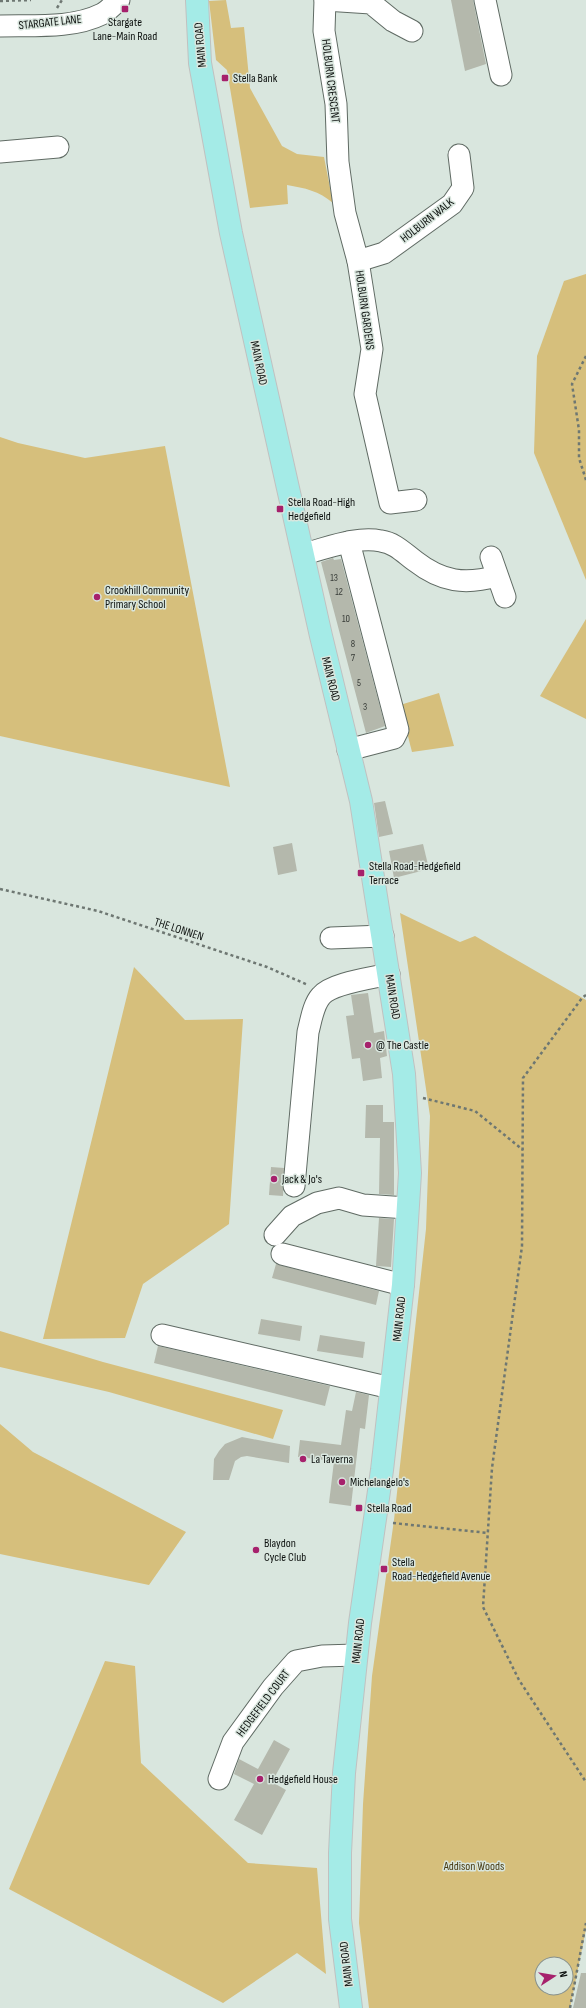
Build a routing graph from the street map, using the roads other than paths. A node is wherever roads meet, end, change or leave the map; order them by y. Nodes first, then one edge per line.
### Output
1 (119, 0) edge
2 (197, 0) edge
3 (325, 0) edge
4 (485, 0) edge
5 (0, 26) edge
6 (412, 32) dead end
7 (501, 75) dead end
8 (58, 147) dead end
9 (0, 152) edge
10 (459, 155) dead end
11 (338, 162) joint
12 (358, 261) junction
13 (416, 500) dead end
14 (349, 542) junction
15 (303, 554) junction
16 (505, 597) dead end
17 (348, 750) junction
18 (383, 936) junction
19 (331, 938) dead end
20 (389, 974) junction
21 (294, 1186) dead end
22 (407, 1208) junction
23 (403, 1285) junction
24 (162, 1335) dead end
25 (391, 1388) junction
26 (356, 1655) junction
27 (218, 1779) dead end
28 (351, 2008) edge

1 - 5 street, STARGATE LANE
2 - 15 main road, MAIN ROAD
3 - 6 street
3 - 11 street, HOLBURN CRESCENT
4 - 7 street
8 - 9 street
10 - 12 street, HOLBURN WALK
11 - 12 street, HOLBURN GARDENS
12 - 13 street, HOLBURN GARDENS
14 - 15 street
14 - 16 street
14 - 17 street
15 - 17 main road, MAIN ROAD
17 - 18 main road, MAIN ROAD
18 - 19 street
18 - 20 main road, MAIN ROAD
20 - 21 street
20 - 22 main road, MAIN ROAD
22 - 23 main road, MAIN ROAD
22 - 23 street
23 - 25 main road, MAIN ROAD
24 - 25 street
25 - 26 main road, MAIN ROAD
26 - 27 street, HEDGEFIELD COURT
26 - 28 main road, MAIN ROAD

